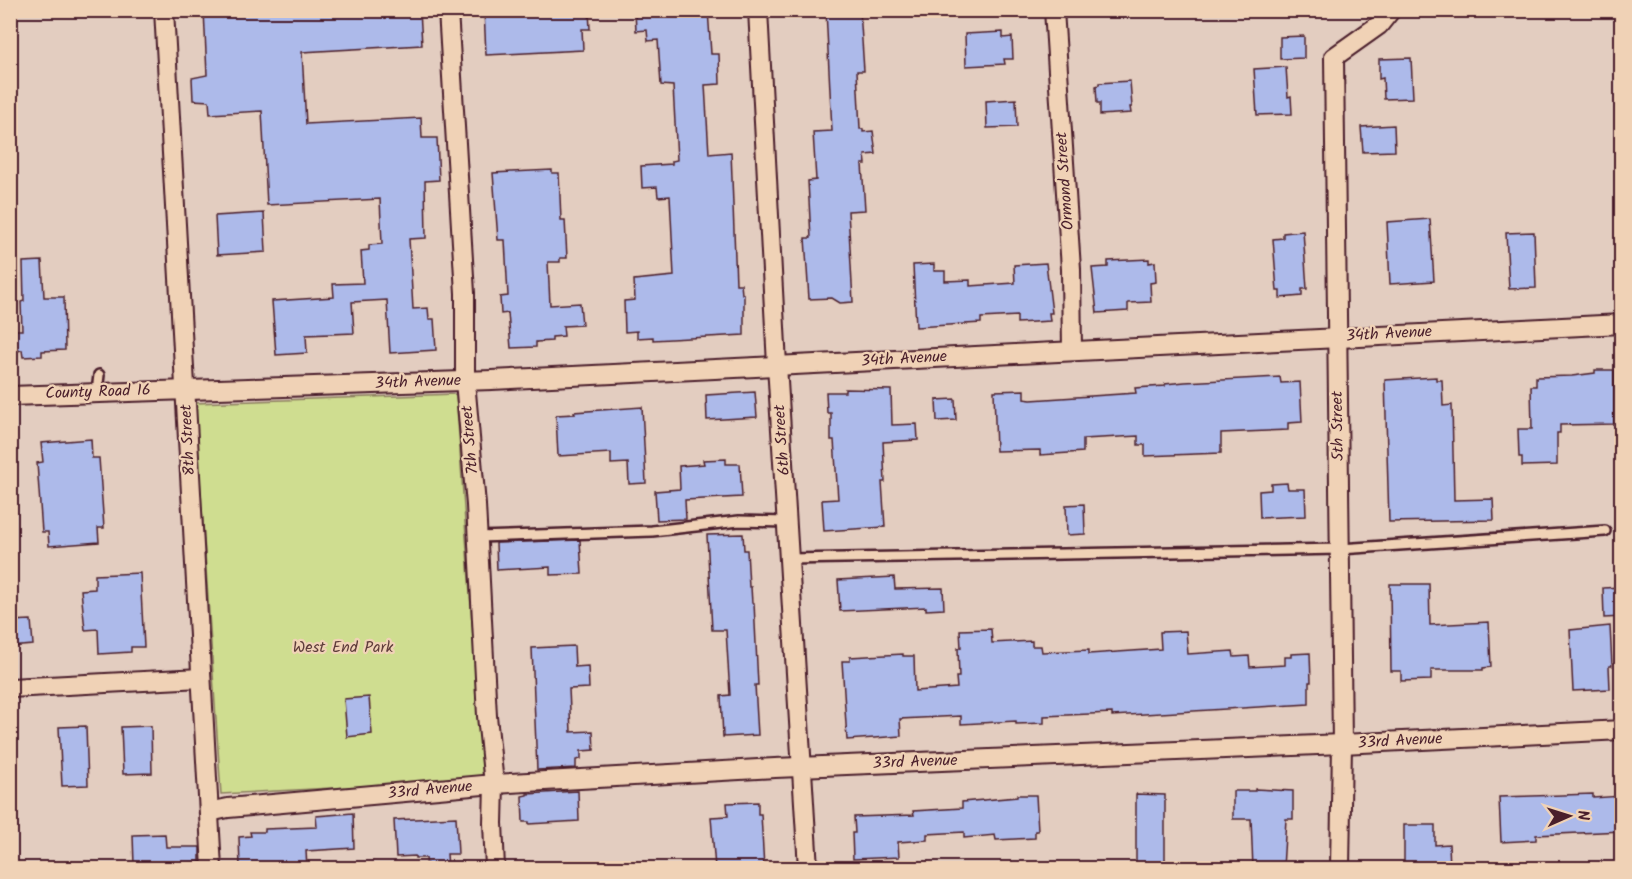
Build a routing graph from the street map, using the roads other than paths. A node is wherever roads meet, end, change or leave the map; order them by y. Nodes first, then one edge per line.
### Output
1 (164, 10) edge
2 (448, 10) edge
3 (758, 10) edge
4 (1054, 10) edge
5 (1391, 10) edge
6 (1622, 324) edge
7 (1337, 337) junction
8 (1072, 351) junction
9 (777, 365) junction
10 (465, 381) junction
11 (185, 389) junction
12 (10, 396) edge
13 (787, 522) junction
14 (1605, 531) dead end
15 (478, 537) junction
16 (1340, 549) junction
17 (789, 559) junction
18 (201, 678) junction
19 (10, 688) edge
20 (1622, 730) edge
21 (1342, 744) junction
22 (800, 767) junction
23 (494, 784) junction
24 (209, 812) junction
25 (212, 868) edge
26 (495, 868) edge
27 (808, 868) edge
28 (1340, 868) edge

1 - 11 street, 8th Street
2 - 10 street, 7th Street
3 - 9 street, 6th Street
4 - 8 street, Ormond Street
5 - 7 street, 5th Street
6 - 7 street, 34th Avenue
7 - 8 street, 34th Avenue
7 - 16 street, 5th Street
8 - 9 street, 34th Avenue
9 - 10 street, 34th Avenue
9 - 13 street, 6th Street
10 - 11 street, 34th Avenue
10 - 15 street, 7th Street
11 - 12 street, County Road 16
11 - 18 street, 8th Street
13 - 15 lane
13 - 17 street, 6th Street
14 - 16 lane
15 - 23 street, 7th Street
16 - 17 lane
16 - 21 street, 5th Street
17 - 22 street, 6th Street
18 - 19 street
18 - 24 street, 8th Street
20 - 21 street, 33rd Avenue
21 - 22 street, 33rd Avenue
21 - 28 street, 5th Street
22 - 23 street, 33rd Avenue
22 - 27 street, 6th Street
23 - 24 street, 33rd Avenue
23 - 26 street, 7th Street
24 - 25 street, 8th Street

